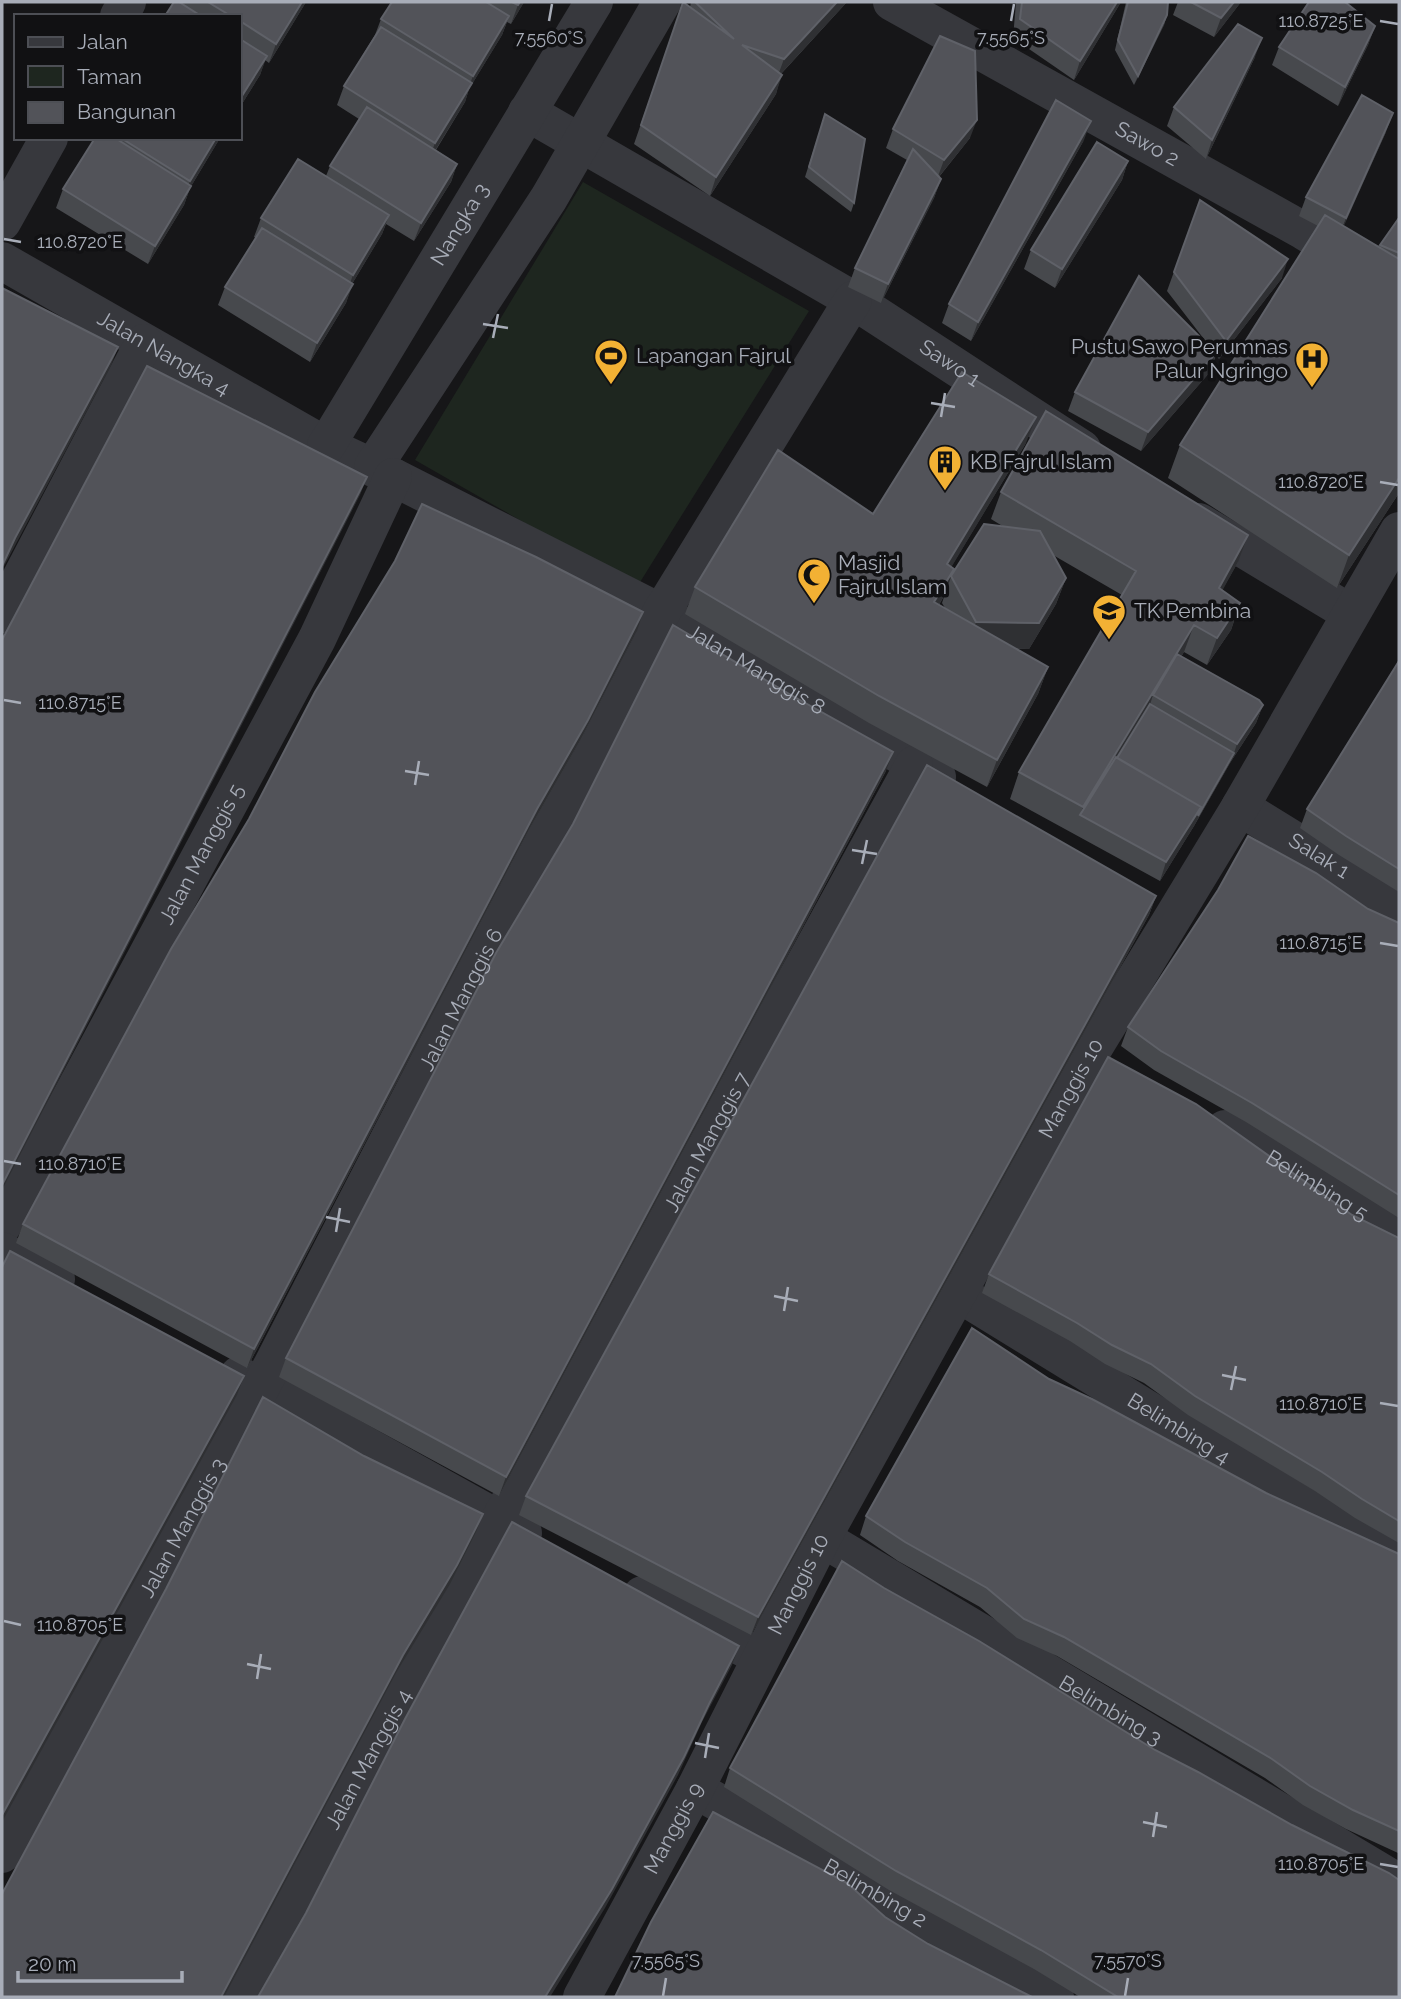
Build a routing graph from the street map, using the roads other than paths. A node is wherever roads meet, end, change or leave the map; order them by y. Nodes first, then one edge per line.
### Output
1 (594, 2) edge
2 (662, 2) edge
3 (892, 2) edge
4 (527, 112) junction
5 (49, 140) edge
6 (580, 144) junction
7 (2, 222) edge
8 (2, 261) edge
9 (1399, 289) edge
10 (853, 300) junction
11 (144, 343) junction
12 (326, 446) junction
13 (1114, 470) edge
14 (383, 472) junction
15 (1172, 506) edge
16 (1399, 531) edge
17 (1386, 581) edge
18 (661, 613) junction
19 (1350, 613) junction
20 (2, 614) edge
21 (914, 765) junction
22 (962, 791) edge
23 (1240, 807) junction
24 (1141, 891) edge
25 (1399, 905) edge
26 (1177, 911) junction
27 (1199, 1113) edge
28 (2, 1226) edge
29 (1399, 1236) edge
30 (2, 1251) edge
31 (958, 1293) junction
32 (88, 1296) edge
33 (212, 1361) edge
34 (261, 1387) junction
35 (499, 1521) junction
36 (822, 1538) junction
37 (559, 1552) edge
38 (1399, 1564) edge
39 (606, 1576) edge
40 (761, 1657) junction
41 (695, 1788) junction
42 (2, 1854) edge
43 (1399, 1883) edge
44 (238, 1997) edge
45 (582, 1997) edge
46 (1055, 1997) edge

1 - 4 street, Nangka 3
2 - 6 street, Jalan Manggis 5
3 - 9 street, Sawo 2
4 - 6 street, Sawo 1
4 - 12 street, Nangka 3
5 - 7 street
6 - 10 street, Sawo 1
6 - 14 street, Jalan Manggis 5
8 - 11 street, Jalan Nangka 4
10 - 13 street, Sawo 1
10 - 18 street, Jalan Manggis 6
11 - 12 street, Jalan Nangka 4
11 - 20 street
12 - 14 street, Jalan Manggis 8
14 - 18 street, Jalan Manggis 8
14 - 28 street, Jalan Manggis 5
15 - 19 street
16 - 17 street, Manggis 10
17 - 19 street, Manggis 10
18 - 21 street, Jalan Manggis 8
18 - 34 street, Jalan Manggis 6
19 - 23 street, Manggis 10
21 - 22 street, Jalan Manggis 8
21 - 35 street, Jalan Manggis 7
23 - 25 street, Salak 1
23 - 26 street, Manggis 10
24 - 26 street
26 - 31 street, Manggis 10
27 - 29 street, Belimbing 5
30 - 32 street
31 - 36 street, Manggis 10
31 - 38 street, Belimbing 4
33 - 34 street
34 - 35 street
34 - 42 street, Jalan Manggis 3
35 - 37 street
35 - 44 street, Jalan Manggis 4
36 - 40 street, Manggis 10
36 - 43 street, Belimbing 3
39 - 40 street
40 - 41 street, Manggis 9
41 - 45 street, Manggis 9
41 - 46 street, Belimbing 2

